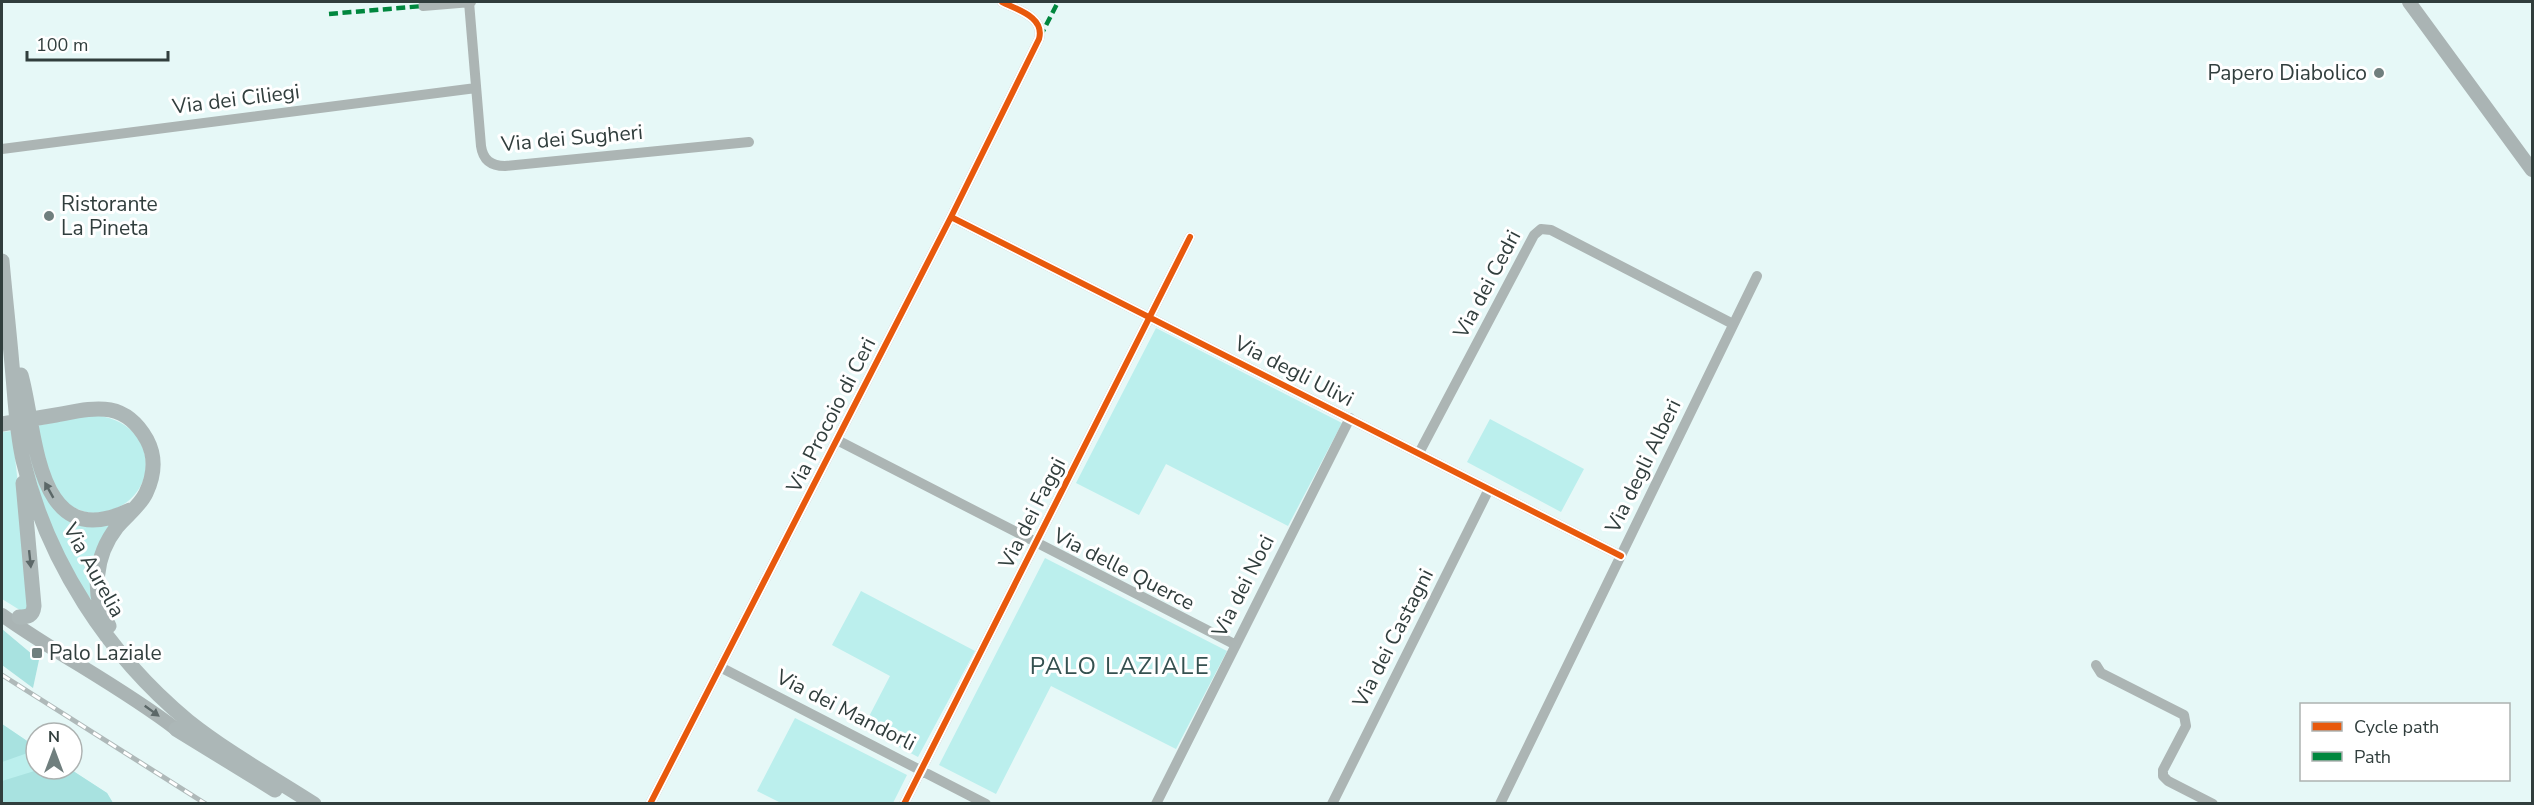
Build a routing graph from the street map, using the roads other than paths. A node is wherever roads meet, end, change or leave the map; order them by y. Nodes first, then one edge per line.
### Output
1 (470, 2) edge
2 (1002, 2) edge
3 (2409, 2) edge
4 (423, 6) dead end
5 (476, 88) junction
6 (749, 142) dead end
7 (2, 149) edge
8 (2532, 170) edge
9 (951, 217) junction
10 (1190, 237) dead end
11 (2, 261) edge
12 (1757, 276) dead end
13 (1150, 317) junction
14 (1733, 324) junction
15 (11, 357) junction
16 (1350, 418) junction
17 (2, 424) edge
18 (837, 440) junction
19 (1419, 453) junction
20 (23, 459) junction
21 (1489, 489) junction
22 (135, 507) junction
23 (1035, 542) junction
24 (1621, 556) junction
25 (2, 605) edge
26 (2, 615) edge
27 (19, 616) junction
28 (1236, 645) junction
29 (2096, 665) dead end
30 (720, 667) junction
31 (85, 668) junction
32 (162, 698) junction
33 (176, 729) joint
34 (922, 771) junction
35 (301, 804) edge
36 (314, 804) edge
37 (650, 804) edge
38 (904, 804) edge
39 (986, 804) edge
40 (1156, 804) edge
41 (1332, 804) edge
42 (1500, 804) edge
43 (2213, 804) edge

1 - 4 street
1 - 5 street, Via dei Sugheri
2 - 9 street, Via Procoio di Ceri
3 - 8 street
5 - 6 street, Via dei Sugheri
5 - 7 street, Via dei Ciliegi
9 - 13 street, Via degli Ulivi
9 - 18 street, Via Procoio di Ceri
10 - 13 street, Via dei Faggi
11 - 15 main road, Via Aurelia
12 - 14 street, Via degli Alberi
13 - 16 street, Via degli Ulivi
13 - 23 street, Via dei Faggi
14 - 19 street, Via dei Cedri
14 - 24 street, Via degli Alberi
15 - 20 main road, Via Aurelia
22 -> 15 main road
16 - 19 street, Via degli Ulivi
16 - 28 street, Via dei Noci
17 - 22 main road
18 - 23 street, Via delle Querce
18 - 30 street, Via Procoio di Ceri
19 - 21 street, Via degli Ulivi
20 -> 27 main road
20 - 32 main road, Via Aurelia
21 - 24 street, Via degli Ulivi
21 - 41 street, Via dei Castagni
22 - 32 main road
23 - 28 street, Via delle Querce
23 - 34 street, Via dei Faggi
24 - 42 street, Via degli Alberi
25 - 27 street
26 - 31 street
27 - 31 street
28 - 40 street, Via dei Noci
29 - 43 street
30 - 34 street, Via dei Mandorli
30 - 37 street, Via Procoio di Ceri
31 -> 33 street
32 - 36 main road, Via Aurelia
33 - 35 main road
34 - 38 street, Via dei Faggi
34 - 39 street, Via dei Mandorli

